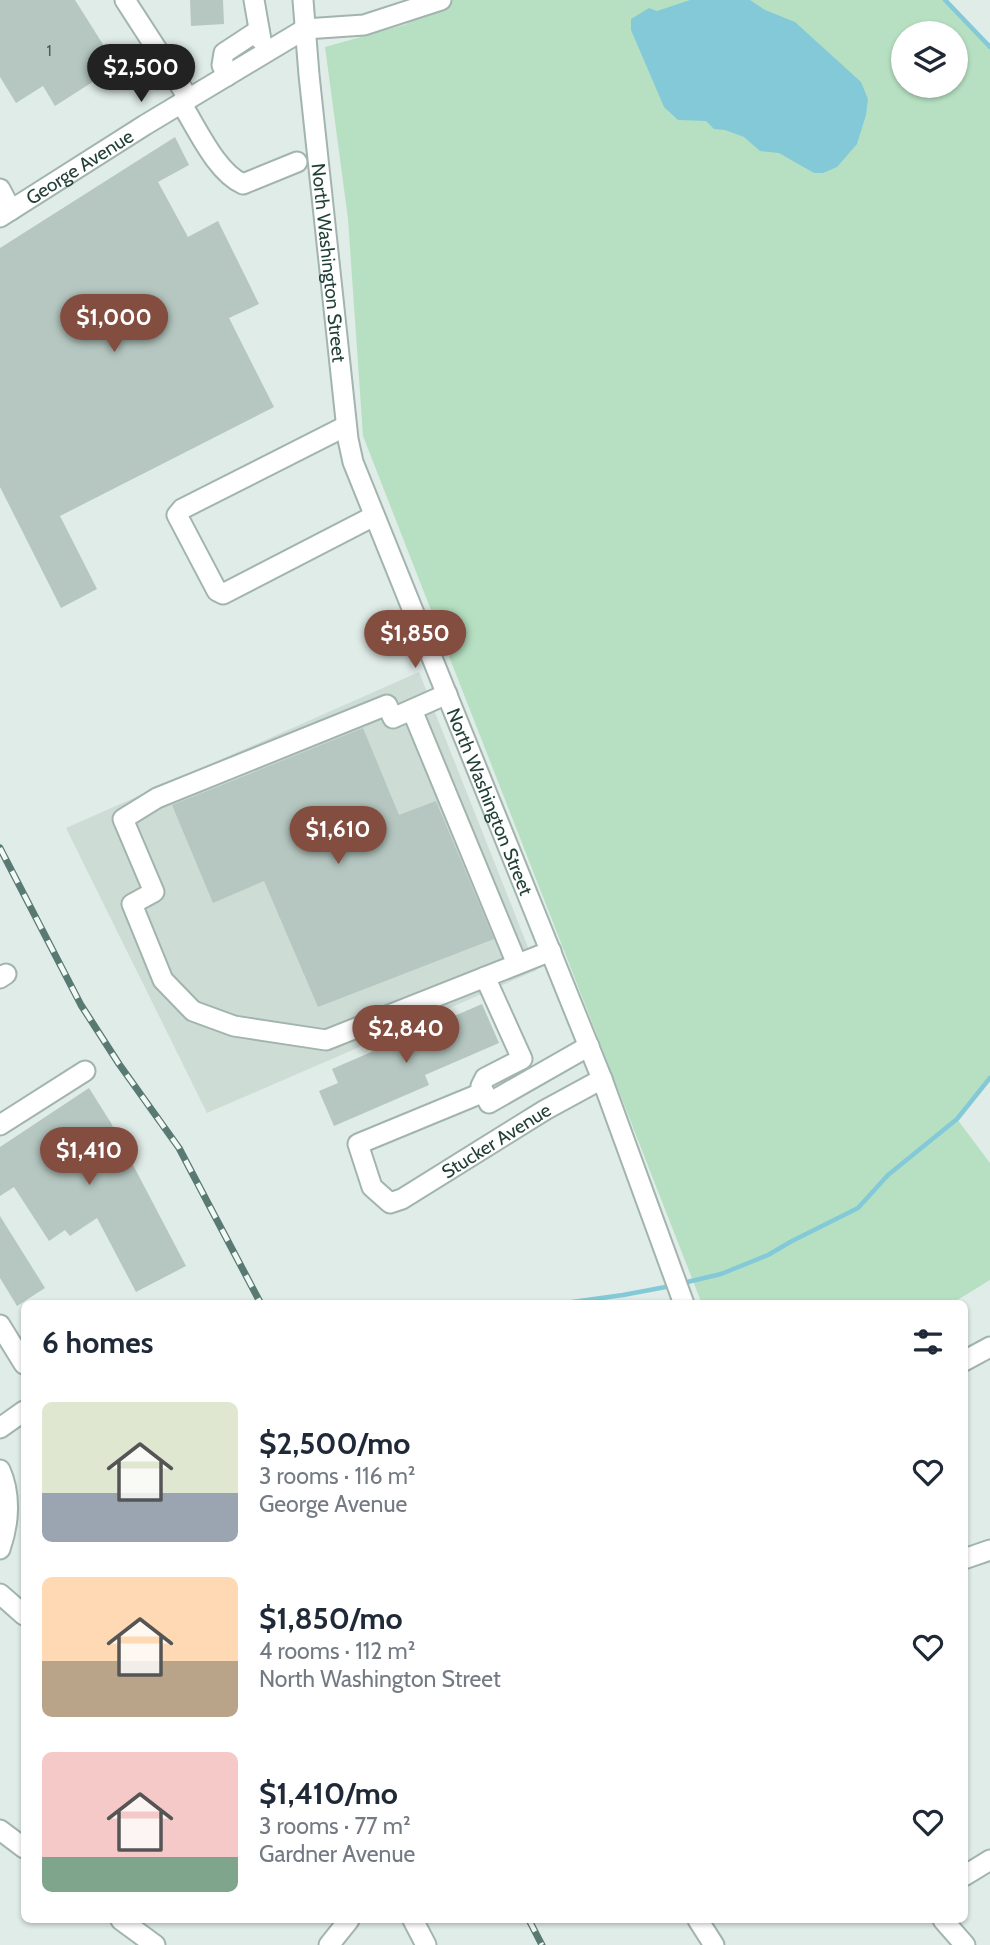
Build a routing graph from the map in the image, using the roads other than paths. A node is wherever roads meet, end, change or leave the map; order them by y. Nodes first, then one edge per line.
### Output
1 (125, 0) edge
2 (254, 0) edge
3 (303, 0) edge
4 (441, 0) edge
5 (305, 29) junction
6 (259, 30) junction
7 (263, 53) junction
8 (227, 75) junction
9 (185, 101) junction
10 (297, 162) dead end
11 (0, 189) edge
12 (6, 214) edge
13 (346, 426) junction
14 (374, 516) junction
15 (447, 694) junction
16 (412, 710) junction
17 (551, 951) junction
18 (517, 964) junction
19 (485, 977) junction
20 (589, 1046) junction
21 (85, 1071) dead end
22 (602, 1079) junction
23 (484, 1092) junction
24 (505, 1094) junction
25 (1, 1124) edge
26 (522, 1124) junction
27 (683, 1300) edge
28 (0, 1325) edge
29 (990, 1347) edge
30 (21, 1359) edge
31 (968, 1359) edge
32 (21, 1413) edge
33 (0, 1428) edge
34 (0, 1470) edge
35 (0, 1549) edge
36 (990, 1549) edge
37 (968, 1557) edge
38 (0, 1594) edge
39 (21, 1612) edge
40 (0, 1830) edge
41 (21, 1846) edge
42 (990, 1860) edge
43 (968, 1874) edge
44 (125, 1923) edge
45 (347, 1923) edge
46 (415, 1923) edge
47 (700, 1923) edge
48 (946, 1923) edge
49 (155, 1945) edge
50 (330, 1945) edge
51 (426, 1945) edge
52 (714, 1945) edge
53 (965, 1945) edge

1 - 9 street
2 - 6 street
3 - 5 street, North Washington Street
4 - 5 street
5 - 7 street, George Avenue
5 - 13 street, North Washington Street
6 - 7 street
6 - 8 street
7 - 8 street, George Avenue
8 - 9 street, George Avenue
9 - 10 street
9 - 12 street, George Avenue
11 - 12 street
13 - 14 street, North Washington Street
13 - 14 street
14 - 15 street, North Washington Street
15 - 16 street
15 - 17 street, North Washington Street
16 - 18 street
16 - 19 street
17 - 18 street
17 - 20 street, North Washington Street
18 - 19 street
19 - 23 street
20 - 22 street, North Washington Street
20 - 24 street
21 - 25 street
22 - 26 street, Stucker Avenue
22 - 27 street, North Washington Street
23 - 24 street
23 - 26 street, Stucker Avenue
24 - 26 street
28 - 30 street
29 - 31 street
32 - 33 street
34 - 35 street
36 - 37 street
38 - 39 street
40 - 41 street
42 - 43 street
44 - 49 street
45 - 50 street
46 - 51 street
47 - 52 street
48 - 53 street

